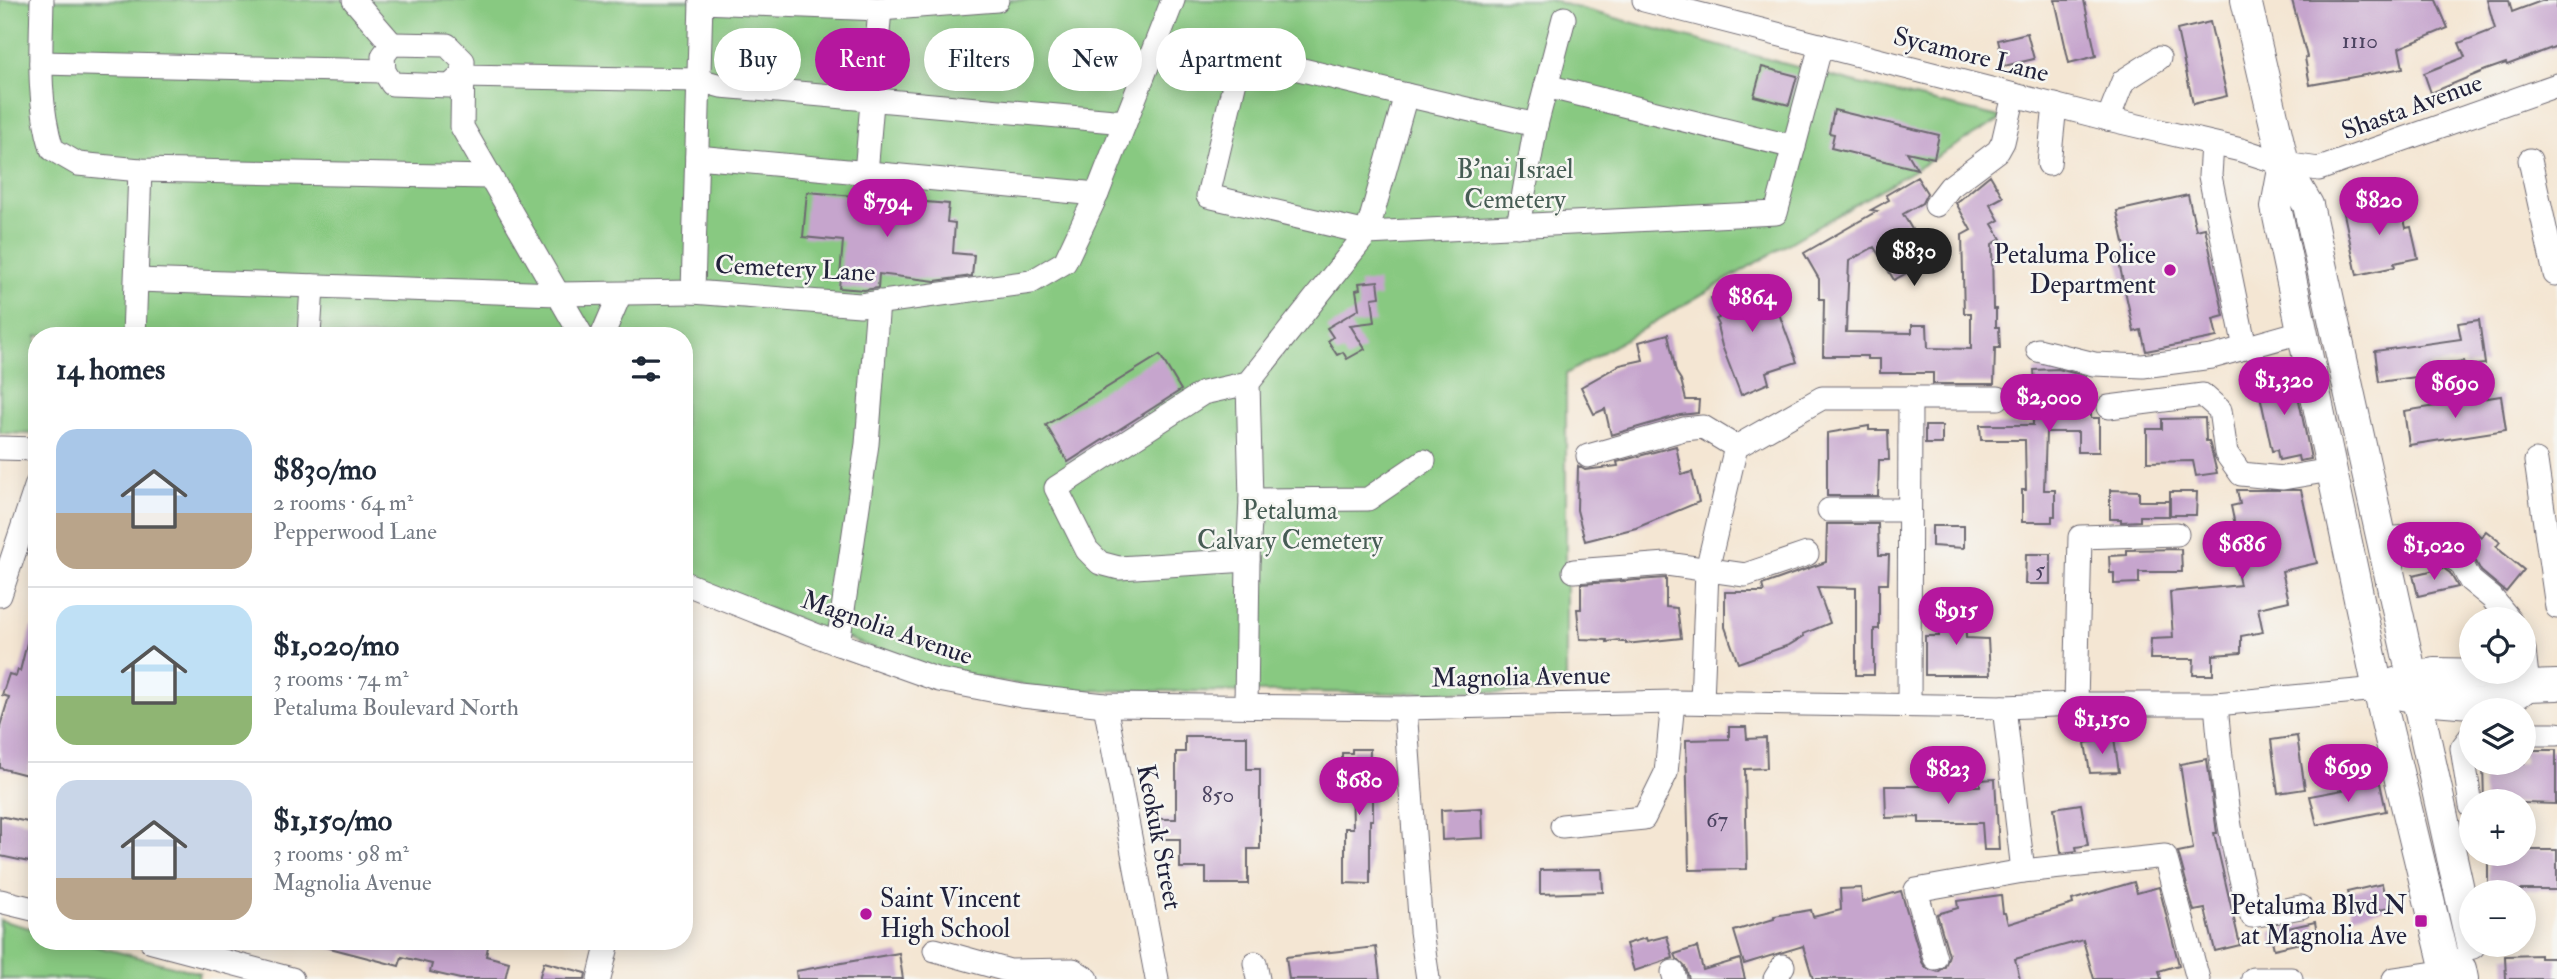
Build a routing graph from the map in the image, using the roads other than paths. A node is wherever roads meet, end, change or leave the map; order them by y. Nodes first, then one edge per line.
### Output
1 (41, 0) edge
2 (354, 0) edge
3 (997, 0) edge
4 (1173, 0) edge
5 (1644, 0) edge
6 (2246, 0) edge
7 (701, 1) edge
8 (880, 9) junction
9 (1564, 18) dead end
10 (392, 44) junction
11 (1821, 45) junction
12 (2159, 58) dead end
13 (41, 62) junction
14 (384, 71) junction
15 (461, 76) junction
16 (699, 80) junction
17 (2557, 85) edge
18 (1546, 86) junction
19 (1406, 95) junction
20 (2014, 95) junction
21 (873, 100) junction
22 (2054, 105) junction
23 (2108, 119) junction
24 (1125, 122) junction
25 (1536, 125) junction
26 (2212, 144) junction
27 (1794, 148) junction
28 (697, 157) junction
29 (2530, 160) dead end
30 (2049, 164) dead end
31 (2284, 164) junction
32 (140, 170) junction
33 (866, 173) junction
34 (489, 177) junction
35 (1097, 194) junction
36 (1936, 205) dead end
37 (1518, 226) junction
38 (1367, 233) junction
39 (2555, 274) dead end
40 (137, 280) junction
41 (312, 286) junction
42 (693, 292) junction
43 (558, 294) junction
44 (620, 294) junction
45 (878, 302) junction
46 (134, 327) edge
47 (310, 327) edge
48 (577, 327) edge
49 (606, 327) edge
50 (2301, 332) junction
51 (2245, 348) junction
52 (2038, 351) dead end
53 (1248, 383) junction
54 (1910, 398) junction
55 (1998, 398) dead end
56 (2109, 407) dead end
57 (1736, 447) junction
58 (0, 448) edge
59 (28, 449) edge
60 (1588, 456) dead end
61 (1424, 461) dead end
62 (2536, 461) dead end
63 (2331, 470) junction
64 (1251, 500) junction
65 (1829, 510) dead end
66 (1909, 510) junction
67 (28, 511) edge
68 (2177, 534) dead end
69 (2380, 539) junction
70 (1807, 554) dead end
71 (1248, 560) junction
72 (1707, 570) junction
73 (1574, 571) dead end
74 (693, 587) edge
75 (0, 595) edge
76 (2499, 607) edge
77 (2557, 607) edge
78 (838, 644) junction
79 (2543, 685) edge
80 (2414, 688) junction
81 (2378, 689) junction
82 (1673, 702) junction
83 (1702, 702) junction
84 (2076, 704) junction
85 (2216, 704) junction
86 (1105, 705) junction
87 (1909, 705) junction
88 (1246, 706) junction
89 (2004, 707) junction
90 (1405, 708) junction
91 (2536, 734) edge
92 (2557, 734) edge
93 (2457, 820) edge
94 (1562, 827) dead end
95 (2023, 872) junction
96 (0, 901) edge
97 (2301, 907) dead end
98 (28, 908) edge
99 (182, 950) edge
100 (606, 950) edge
101 (935, 950) dead end
102 (1935, 958) dead end
103 (2467, 959) edge
104 (292, 979) edge
105 (599, 979) edge
106 (1087, 979) edge
107 (1157, 979) edge
108 (1428, 979) edge
109 (2198, 979) edge
110 (2253, 979) edge
111 (2291, 979) edge
112 (2394, 979) edge

1 - 13 street
2 - 10 street
3 - 8 street
4 - 24 street, Cemetery Lane
5 - 11 street, Sycamore Lane
6 - 31 main road
7 - 8 street
7 - 16 street, Cemetery Lane
8 - 21 street
9 - 18 street
10 - 14 street
10 - 15 street
11 - 20 street, Sycamore Lane
11 - 27 street
12 - 23 street
13 - 14 street
13 - 32 street
14 - 15 street
15 - 16 street
15 - 34 street
16 - 21 street
16 - 28 street, Cemetery Lane
17 - 31 street, Shasta Avenue
18 - 25 street
18 - 27 street
19 - 25 street
19 - 38 street
19 - 38 street
20 - 22 street, Sycamore Lane
20 - 36 street
21 - 24 street
21 - 33 street
22 - 23 street, Sycamore Lane
22 - 30 street
23 - 26 street, Sycamore Lane
24 - 35 street, Cemetery Lane
25 - 37 street
26 - 31 street, Sycamore Lane
26 - 51 street
27 - 37 street
28 - 33 street
28 - 42 street, Cemetery Lane
29 - 39 street
31 - 50 main road
31 - 69 main road
32 - 34 street
32 - 40 street
33 - 35 street
34 - 43 street
35 - 45 street, Cemetery Lane
37 - 38 street
38 - 53 street
40 - 41 street
40 - 46 street
41 - 43 street
41 - 47 street
42 - 44 street
42 - 45 street, Cemetery Lane
43 - 44 street
43 - 48 street
44 - 49 street
45 - 78 street
50 - 51 street
50 - 63 main road
51 - 52 street
53 - 64 street
53 - 71 street
54 - 55 street
54 - 57 street
54 - 66 street
56 - 63 street
57 - 60 street
57 - 72 street
58 - 59 street
61 - 64 street
62 - 77 street
63 - 81 main road
64 - 71 street
65 - 66 street
66 - 87 street
67 - 75 street
68 - 84 street
69 - 76 street
69 - 80 main road
70 - 72 street
71 - 88 street
72 - 73 street
72 - 83 street
74 - 78 street, Magnolia Avenue
78 - 86 street, Magnolia Avenue
79 - 80 main road
80 - 81 main road
80 - 93 main road
81 - 85 street, Magnolia Avenue
81 - 103 main road
82 - 83 street, Magnolia Avenue
82 - 90 street, Magnolia Avenue
82 - 94 street
83 - 87 street, Magnolia Avenue
84 - 85 street, Magnolia Avenue
84 - 89 street, Magnolia Avenue
85 - 97 street
86 - 88 street, Magnolia Avenue
86 - 107 street, Keokuk Street
87 - 89 street, Magnolia Avenue
88 - 90 street, Magnolia Avenue
89 - 95 street
90 - 108 street
91 - 92 street
93 - 103 main road
95 - 102 street
95 - 109 street
96 - 98 street
99 - 104 street
100 - 105 street
101 - 106 street
103 - 112 street
110 - 111 street

